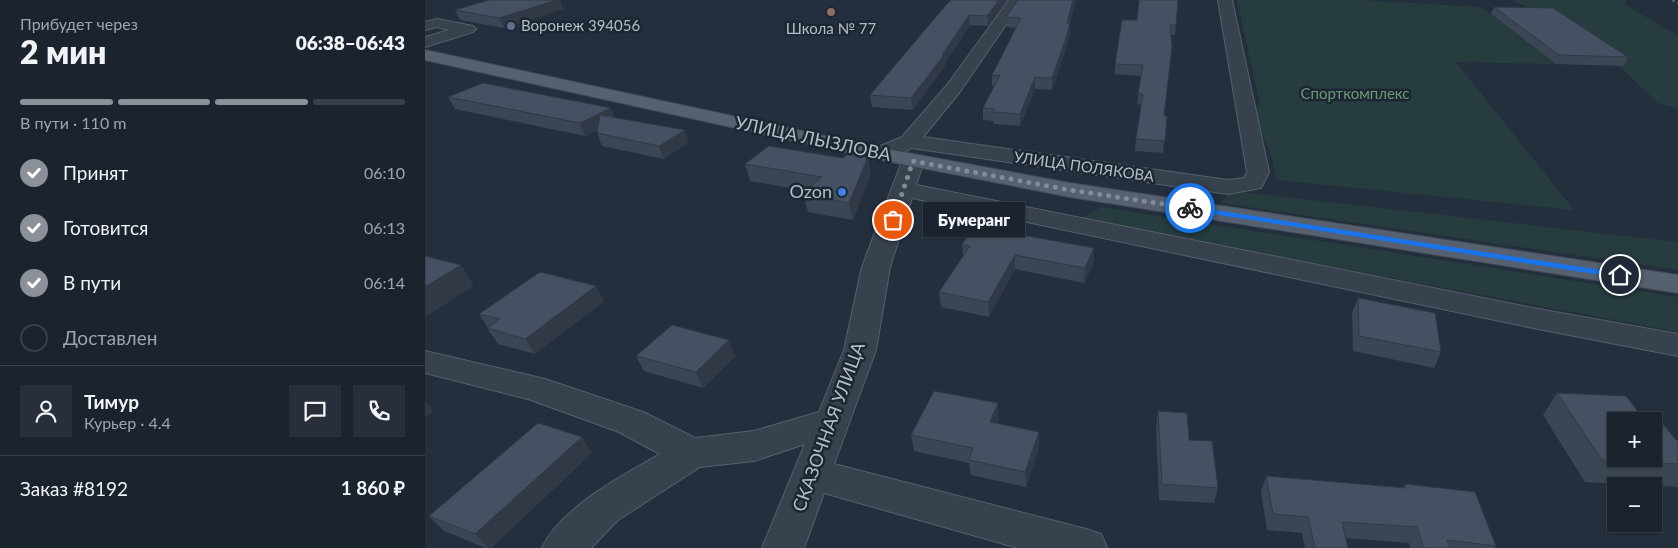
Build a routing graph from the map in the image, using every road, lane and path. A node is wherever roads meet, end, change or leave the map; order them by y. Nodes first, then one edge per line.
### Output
1 (1016, 0) edge
2 (1225, 0) edge
3 (425, 26) edge
4 (425, 42) edge
5 (425, 55) edge
6 (881, 154) joint
7 (909, 164) junction
8 (1678, 284) edge
9 (1678, 345) edge
10 (425, 362) edge
11 (831, 422) junction
12 (692, 452) junction
13 (812, 474) junction
14 (563, 548) edge
15 (783, 548) edge
16 (1086, 548) edge

1 - 7 street
2 - 7 street, УЛИЦА ПОЛЯКОВА
3 - 4 street
5 - 6 main road, УЛИЦА ЛЫЗЛОВА
6 - 7 street
7 - 8 main road, УЛИЦА ЛЫЗЛОВА
7 - 9 street
7 - 11 street, СКАЗОЧНАЯ УЛИЦА
10 - 12 street
11 - 12 street
11 - 13 street, СКАЗОЧНАЯ УЛИЦА
12 - 14 street
13 - 15 street, СКАЗОЧНАЯ УЛИЦА
13 - 16 street

